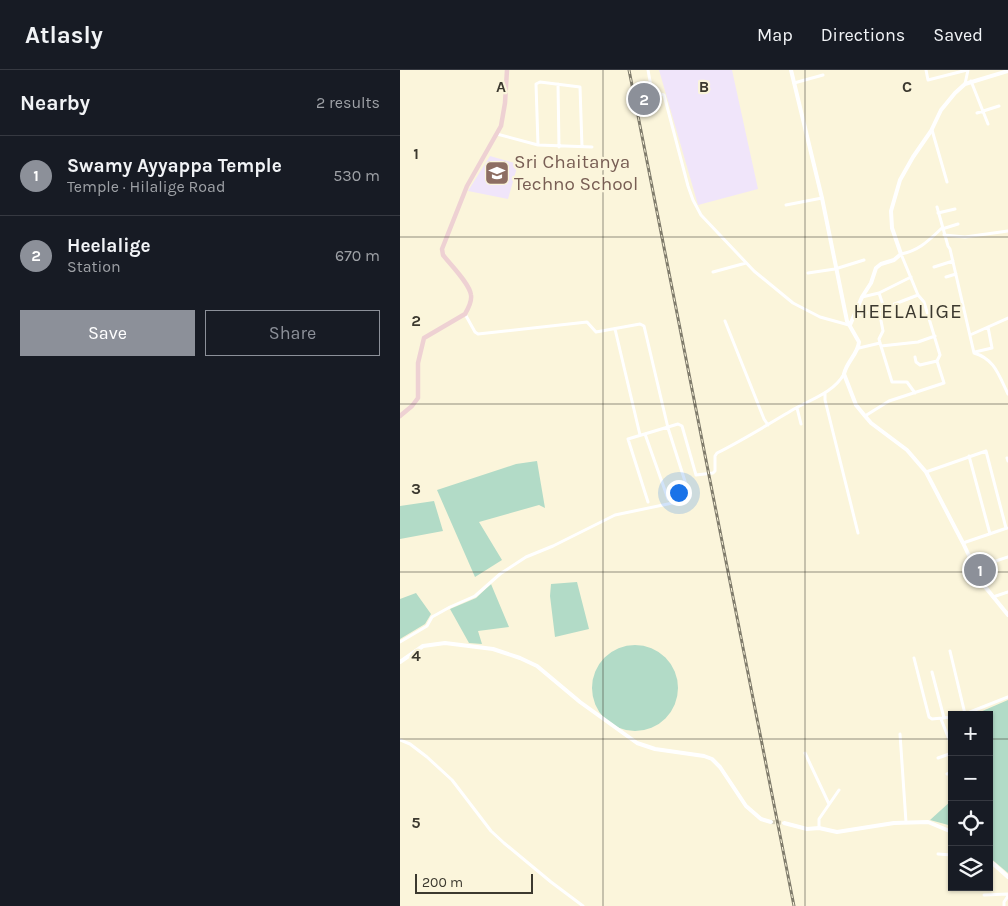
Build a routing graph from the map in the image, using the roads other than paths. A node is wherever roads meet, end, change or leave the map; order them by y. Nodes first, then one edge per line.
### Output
1 (507, 70) edge
2 (648, 70) edge
3 (791, 70) edge
4 (926, 70) edge
5 (967, 70) edge
6 (1008, 70) edge
7 (823, 75) dead end
8 (971, 82) junction
9 (794, 83) junction
10 (558, 84) junction
11 (965, 84) junction
12 (999, 106) dead end
13 (983, 111) junction
14 (977, 113) dead end
15 (988, 124) dead end
16 (931, 130) junction
17 (497, 134) junction
18 (538, 145) junction
19 (559, 146) junction
20 (582, 147) junction
21 (592, 147) dead end
22 (947, 182) dead end
23 (822, 198) junction
24 (786, 205) dead end
25 (937, 207) dead end
26 (955, 208) dead end
27 (938, 213) junction
28 (958, 224) dead end
29 (942, 228) junction
30 (1008, 232) edge
31 (944, 235) junction
32 (901, 254) junction
33 (864, 260) dead end
34 (953, 261) junction
35 (746, 263) junction
36 (934, 267) dead end
37 (835, 269) junction
38 (713, 272) dead end
39 (808, 273) dead end
40 (956, 274) junction
41 (911, 277) junction
42 (946, 277) dead end
43 (879, 293) junction
44 (918, 295) junction
45 (862, 297) junction
46 (884, 308) junction
47 (879, 310) junction
48 (465, 314) junction
49 (854, 316) junction
50 (1008, 318) edge
51 (725, 321) dead end
52 (850, 326) junction
53 (988, 327) junction
54 (615, 329) junction
55 (970, 335) junction
56 (935, 336) junction
57 (880, 345) junction
58 (859, 348) junction
59 (974, 352) junction
60 (915, 357) dead end
61 (936, 361) junction
62 (844, 374) junction
63 (825, 393) junction
64 (915, 393) junction
65 (1008, 394) edge
66 (797, 408) junction
67 (400, 416) edge
68 (865, 416) junction
69 (801, 424) dead end
70 (768, 425) junction
71 (668, 428) junction
72 (645, 434) junction
73 (640, 435) junction
74 (969, 456) junction
75 (926, 472) junction
76 (668, 499) dead end
77 (648, 502) dead end
78 (1007, 528) edge
79 (858, 533) dead end
80 (990, 534) junction
81 (963, 543) junction
82 (1008, 557) edge
83 (975, 568) junction
84 (1008, 592) edge
85 (992, 597) junction
86 (1008, 615) edge
87 (400, 642) edge
88 (950, 650) dead end
89 (914, 658) dead end
90 (400, 662) edge
91 (932, 672) dead end
92 (1008, 697) edge
93 (963, 711) edge
94 (972, 711) edge
95 (948, 717) edge
96 (942, 718) junction
97 (900, 734) dead end
98 (948, 735) edge
99 (400, 740) edge
100 (805, 753) dead end
101 (948, 754) edge
102 (938, 758) dead end
103 (839, 790) dead end
104 (829, 804) junction
105 (770, 822) tunnel mouth
106 (906, 822) junction
107 (784, 823) tunnel mouth
108 (818, 828) junction
109 (948, 830) edge
110 (938, 854) dead end
111 (948, 855) edge
112 (993, 864) edge
113 (1008, 877) edge
114 (1008, 895) edge
115 (984, 896) dead end
116 (583, 906) edge
117 (1004, 906) edge

1 - 17 main road
2 - 35 street
3 - 9 street
4 - 5 street
5 - 11 street
6 - 8 street
7 - 9 street
8 - 11 street
8 - 13 street
9 - 23 street
10 - 18 street
10 - 19 street
10 - 20 street
11 - 16 street
12 - 13 street
13 - 14 street
13 - 15 street
16 - 22 street
16 - 32 street
17 - 18 street
17 - 48 main road
18 - 19 street
19 - 20 street
20 - 21 street
23 - 24 street
23 - 37 street
25 - 27 street
26 - 27 street
27 - 29 street
28 - 29 street
29 - 31 street
29 - 32 street
30 - 31 street
31 - 34 street
32 - 41 street
32 - 45 street
33 - 37 street
34 - 36 street
34 - 40 street
35 - 38 street
35 - 52 street
37 - 39 street
37 - 52 street
40 - 42 street
40 - 55 street
41 - 43 street
41 - 44 street
43 - 45 street
43 - 46 street
44 - 46 street
44 - 56 street
45 - 49 street
46 - 47 street
47 - 49 street
47 - 57 street
48 - 54 street
48 - 67 main road
49 - 52 street
50 - 53 street
51 - 70 street
52 - 58 street
53 - 55 street
53 - 59 street
54 - 71 street
54 - 73 street
55 - 59 street
56 - 57 street
56 - 61 street
57 - 58 street
57 - 64 street
58 - 62 street
59 - 65 street
60 - 61 street
61 - 64 street
62 - 63 street
62 - 68 street
63 - 66 street
63 - 79 street
64 - 68 street
66 - 69 street
66 - 70 street
68 - 75 street
70 - 71 street
71 - 72 street
71 - 87 street
72 - 73 street
72 - 76 street
73 - 77 street
74 - 75 street
74 - 78 street
74 - 80 street
75 - 81 street
78 - 80 street
80 - 81 street
81 - 83 street
82 - 83 street
83 - 85 street
84 - 85 street
85 - 86 street
88 - 93 street
89 - 96 street
90 - 105 street
91 - 96 street
92 - 94 street
95 - 96 street
96 - 98 street
97 - 106 street
99 - 116 street
100 - 104 street
101 - 102 street
103 - 104 street
104 - 108 street
106 - 108 street
106 - 109 street
107 - 108 street
110 - 111 street
112 - 113 street
114 - 115 street
114 - 117 street

